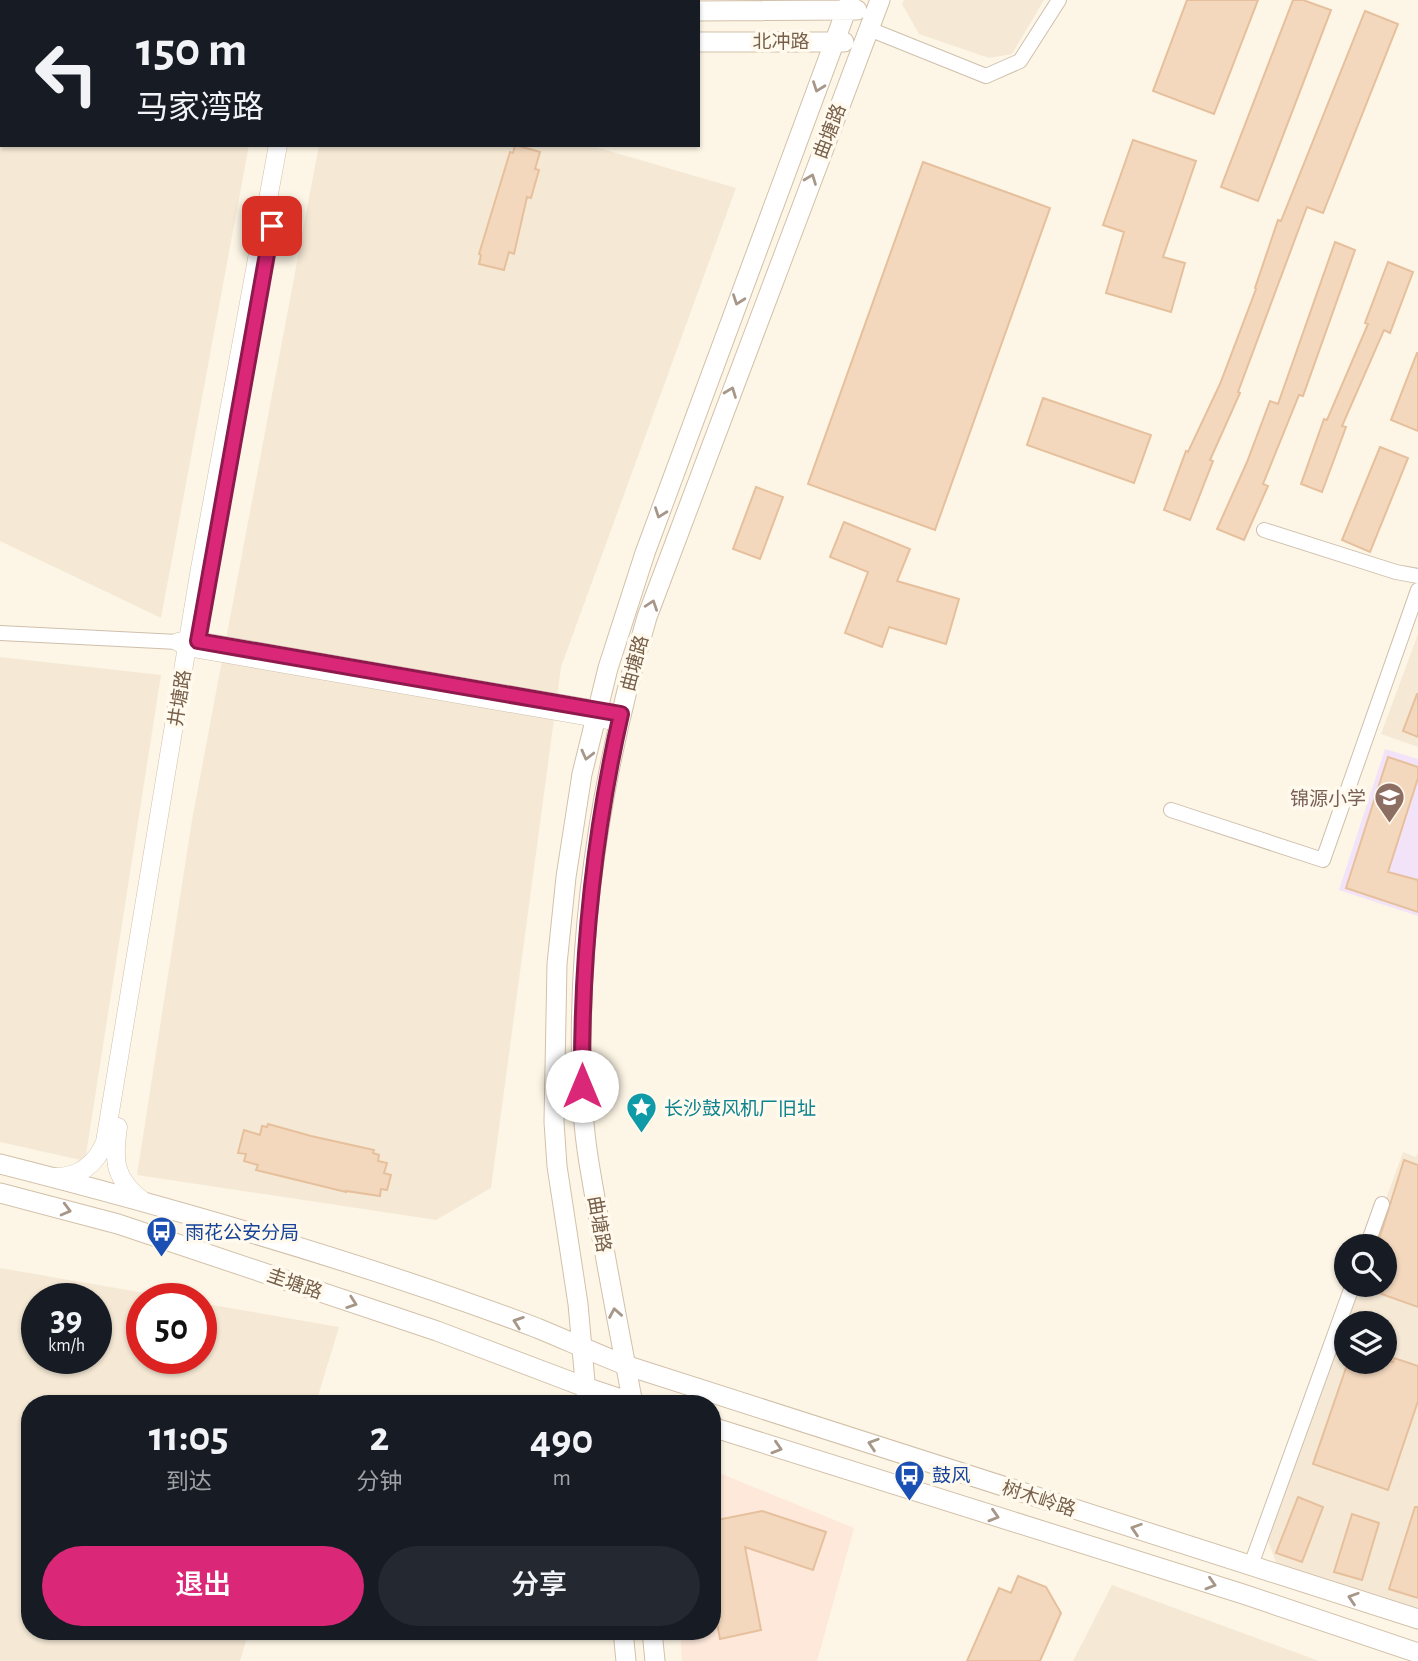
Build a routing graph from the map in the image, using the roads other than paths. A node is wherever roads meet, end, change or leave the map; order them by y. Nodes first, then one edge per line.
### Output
1 (1059, 0) edge
2 (849, 5) edge
3 (700, 11) edge
4 (872, 20) edge
5 (835, 41) junction
6 (700, 42) edge
7 (278, 147) edge
8 (288, 147) edge
9 (1264, 530) dead end
10 (1418, 576) edge
11 (1418, 590) edge
12 (0, 633) edge
13 (189, 644) junction
14 (597, 713) junction
15 (620, 718) junction
16 (1171, 810) dead end
17 (0, 1164) edge
18 (51, 1177) junction
19 (0, 1193) edge
20 (143, 1201) junction
21 (1382, 1204) dead end
22 (1371, 1234) edge
23 (1348, 1297) edge
24 (581, 1347) junction
25 (625, 1365) junction
26 (586, 1395) edge
27 (632, 1395) edge
28 (719, 1395) edge
29 (721, 1396) edge
30 (721, 1430) edge
31 (1251, 1565) junction
32 (1418, 1619) edge
33 (624, 1640) edge
34 (653, 1640) edge
35 (1418, 1653) edge
36 (626, 1661) edge
37 (655, 1661) edge

1 - 4 street
2 - 3 main road, 北冲路
2 - 4 main road, 北冲路
2 - 5 main road, 曲塘路
4 - 5 main road, 北冲路
15 -> 4 main road, 曲塘路
5 - 6 main road, 北冲路
5 -> 14 main road, 曲塘路
7 - 13 street, 井塘路
8 - 13 street, 井塘路
9 - 10 street
11 - 16 street
12 - 13 street
13 - 14 street
13 - 18 street, 井塘路
13 - 20 street, 井塘路
14 - 15 street
14 -> 24 main road, 曲塘路
25 -> 15 main road, 曲塘路
17 - 18 main road, 圭塘路
18 - 20 main road, 圭塘路
19 -> 26 main road, 圭塘路
24 -> 20 main road, 圭塘路
21 - 22 street
23 - 31 street
24 - 25 main road, 树木岭路
24 - 26 main road, 曲塘路
25 - 27 main road, 曲塘路
28 -> 25 main road, 树木岭路
31 -> 29 main road, 树木岭路
30 -> 35 main road, 树木岭路
32 -> 31 main road, 树木岭路
33 - 36 main road
34 - 37 main road

